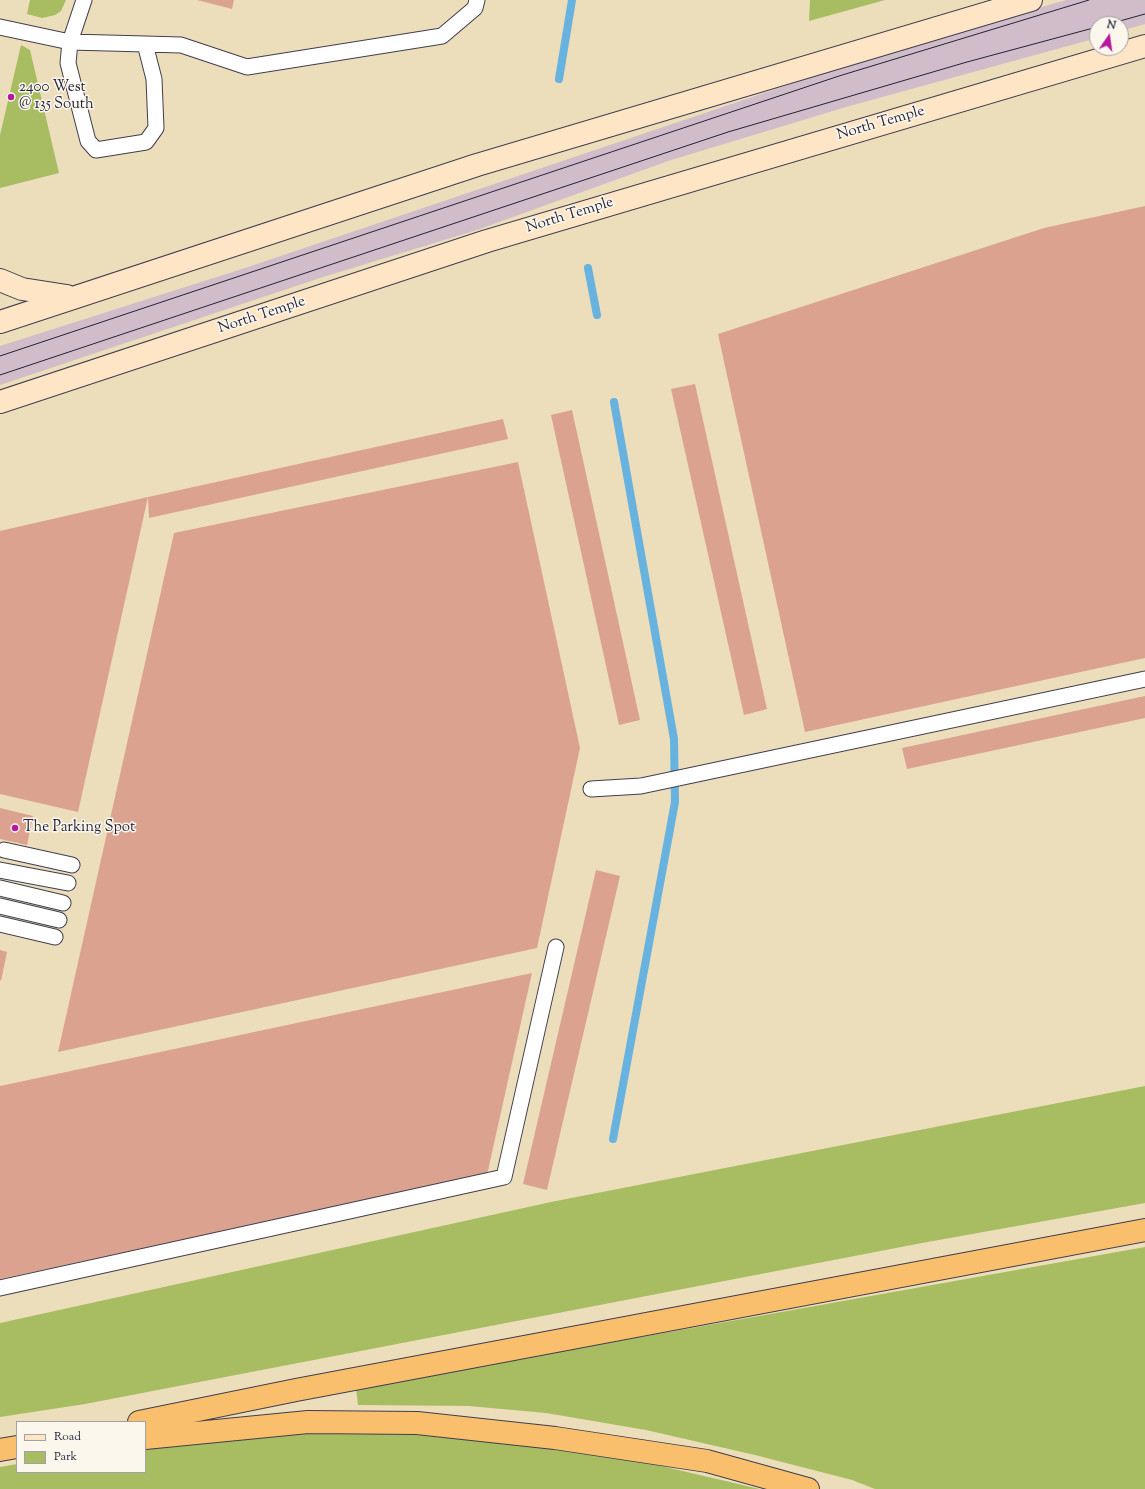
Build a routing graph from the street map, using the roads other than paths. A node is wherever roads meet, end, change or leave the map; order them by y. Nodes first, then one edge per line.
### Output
1 (84, 0) edge
2 (477, 0) edge
3 (1031, 0) edge
4 (0, 27) edge
5 (70, 42) junction
6 (145, 44) junction
7 (1145, 46) edge
8 (0, 280) edge
9 (74, 297) junction
10 (0, 322) edge
11 (0, 402) edge
12 (1145, 679) edge
13 (591, 789) dead end
14 (4, 850) dead end
15 (72, 865) dead end
16 (0, 870) edge
17 (68, 884) dead end
18 (0, 888) edge
19 (63, 903) dead end
20 (0, 906) edge
21 (59, 920) dead end
22 (0, 924) edge
23 (55, 937) dead end
24 (556, 947) dead end
25 (1145, 1230) edge
26 (0, 1288) edge
27 (143, 1421) edge
28 (146, 1438) edge
29 (16, 1447) edge
30 (0, 1450) edge
31 (16, 1454) edge
32 (0, 1457) edge
33 (808, 1489) edge

1 - 5 lane
2 - 6 lane
3 - 9 main road
4 - 5 lane
5 - 6 lane
5 - 6 lane
7 - 11 main road, North Temple
8 - 9 main road
9 - 10 main road
12 - 13 lane
14 - 15 lane
16 - 17 lane
18 - 19 lane
20 - 21 lane
22 - 23 lane
24 - 26 lane
25 - 27 highway
28 - 33 highway
29 - 30 highway
31 - 32 highway

